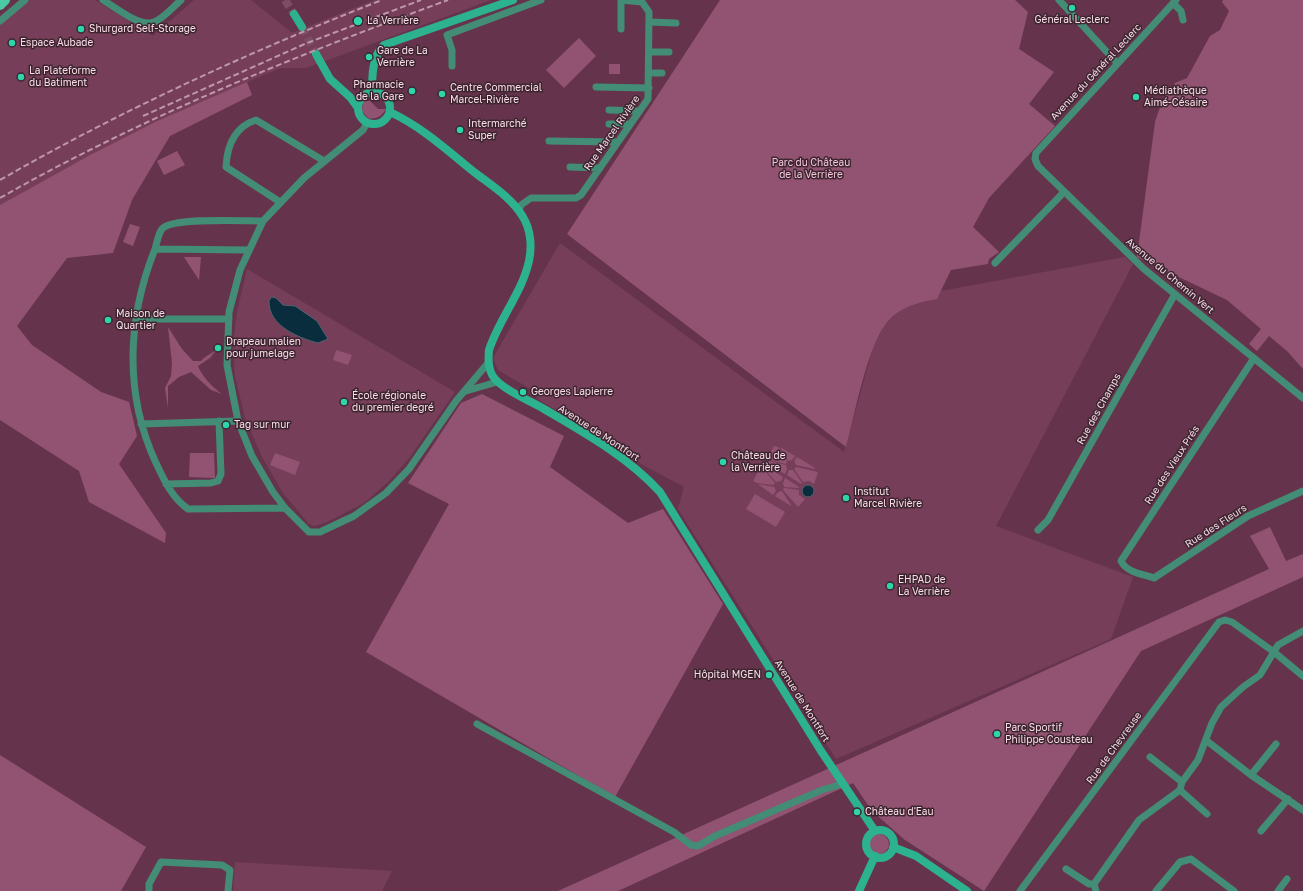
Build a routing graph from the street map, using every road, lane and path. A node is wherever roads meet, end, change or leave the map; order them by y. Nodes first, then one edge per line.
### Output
1 (5, 0) edge
2 (25, 0) edge
3 (103, 0) edge
4 (181, 0) edge
5 (513, 0) edge
6 (542, 0) edge
7 (621, 0) edge
8 (652, 0) edge
9 (1059, 0) edge
10 (1175, 2) edge
11 (644, 4) junction
12 (0, 5) edge
13 (294, 14) tunnel mouth
14 (1183, 20) dead end
15 (0, 21) edge
16 (650, 22) junction
17 (676, 23) dead end
18 (444, 24) junction
19 (302, 27) tunnel mouth
20 (621, 29) dead end
21 (446, 35) junction
22 (650, 52) junction
23 (669, 52) dead end
24 (1117, 63) junction
25 (452, 66) dead end
26 (649, 73) junction
27 (662, 73) dead end
28 (596, 87) dead end
29 (649, 88) junction
30 (372, 92) junction
31 (362, 97) junction
32 (358, 108) junction
33 (609, 110) dead end
34 (639, 111) junction
35 (390, 112) junction
36 (367, 122) junction
37 (608, 124) dead end
38 (629, 124) junction
39 (549, 141) dead end
40 (617, 142) junction
41 (1035, 159) joint
42 (324, 161) junction
43 (570, 167) dead end
44 (600, 168) junction
45 (1064, 192) junction
46 (280, 202) junction
47 (519, 210) junction
48 (263, 220) junction
49 (155, 248) junction
50 (248, 250) junction
51 (995, 263) dead end
52 (1175, 294) junction
53 (136, 319) junction
54 (229, 319) junction
55 (1254, 358) junction
56 (488, 363) junction
57 (497, 382) junction
58 (466, 391) junction
59 (1303, 398) edge
60 (219, 421) junction
61 (238, 421) junction
62 (141, 424) junction
63 (166, 484) junction
64 (1303, 491) edge
65 (285, 508) junction
66 (1038, 530) dead end
67 (1142, 574) joint
68 (1303, 631) edge
69 (1274, 652) junction
70 (1303, 676) edge
71 (477, 724) dead end
72 (1206, 740) junction
73 (1276, 744) dead end
74 (1150, 757) dead end
75 (1251, 775) junction
76 (1182, 782) junction
77 (842, 784) junction
78 (1180, 790) junction
79 (1288, 799) junction
80 (1303, 810) edge
81 (1207, 814) dead end
82 (875, 831) junction
83 (1261, 831) dead end
84 (893, 847) junction
85 (875, 856) junction
86 (1066, 869) dead end
87 (1287, 879) dead end
88 (1095, 888) edge
89 (148, 891) edge
90 (228, 891) edge
91 (858, 891) edge
92 (967, 891) edge
93 (1020, 891) edge
94 (1156, 891) edge
95 (1234, 891) edge
96 (1278, 891) edge

1 - 12 main road
2 - 15 street
3 - 4 street
5 - 18 street
6 - 21 street
7 - 11 street
7 - 20 street
8 - 11 street
9 - 24 street
10 - 14 street
10 - 24 street, Avenue du Général Leclerc
11 - 16 street, Rue Marcel Rivière
13 - 19 street
16 - 17 street
16 - 22 street, Rue Marcel Rivière
18 - 21 street
18 - 30 street
21 - 25 street
22 - 23 street
22 - 26 street, Rue Marcel Rivière
24 - 41 street, Avenue du Général Leclerc
26 - 27 street
26 - 29 street, Rue Marcel Rivière
28 - 29 street
29 - 34 street, Rue Marcel Rivière
30 - 31 street
30 - 35 street
31 - 32 street
31 - 32 street
32 - 36 street
33 - 34 street
34 - 38 street, Rue Marcel Rivière
35 - 36 street
35 - 47 street
36 - 42 street
37 - 38 street
38 - 40 street, Rue Marcel Rivière
39 - 40 street
40 - 44 street, Rue Marcel Rivière
41 - 45 street, Avenue du Chemin Vert
42 - 46 street
42 - 46 street
43 - 44 street
44 - 47 street, Rue Marcel Rivière
45 - 51 street
45 - 52 street, Avenue du Chemin Vert
46 - 48 street
47 - 56 street
48 - 49 street
48 - 50 street
49 - 50 street
49 - 53 street
50 - 54 street
52 - 55 street, Avenue du Chemin Vert
52 - 66 street, Rue des Champs
53 - 54 street
53 - 62 street
54 - 61 street
55 - 59 street, Avenue du Chemin Vert
55 - 67 street, Rue des Vieux Prés
56 - 57 street
56 - 58 street
57 - 58 street
57 - 77 street, Avenue de Montfort
58 - 65 street
60 - 61 street
60 - 62 street
60 - 63 street
61 - 65 street
62 - 63 street
63 - 65 street
64 - 67 street, Rue des Fleurs
68 - 69 street
69 - 70 street
69 - 72 street
69 - 93 street, Rue de Chevreuse
71 - 77 street
72 - 75 street
72 - 76 street
73 - 75 street
74 - 76 street
75 - 79 street
76 - 78 street
77 - 82 street, Avenue de Montfort
78 - 81 street
78 - 88 street
79 - 80 street
79 - 83 street
82 - 84 street
82 - 85 street
84 - 85 street
84 - 92 street
85 - 91 street
86 - 88 street
87 - 96 street
89 - 90 street
94 - 95 street

